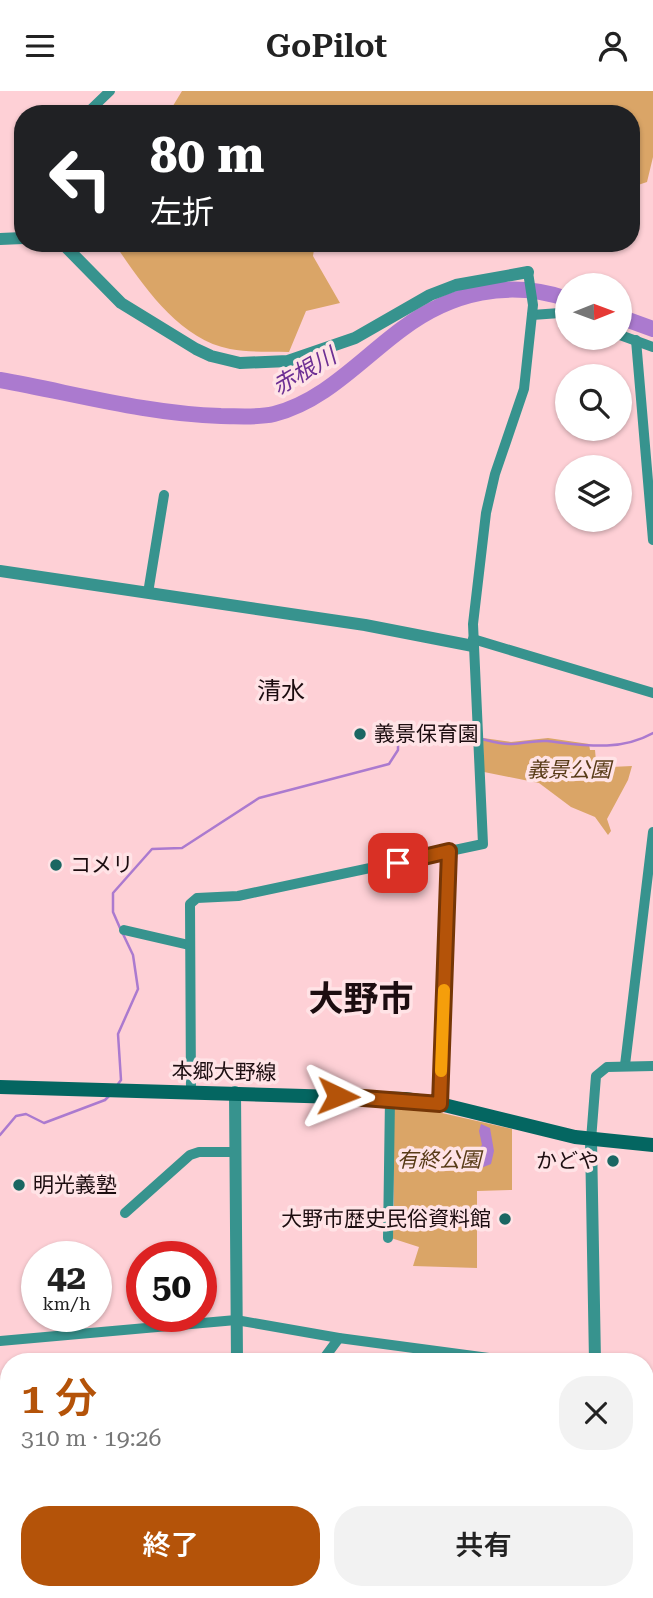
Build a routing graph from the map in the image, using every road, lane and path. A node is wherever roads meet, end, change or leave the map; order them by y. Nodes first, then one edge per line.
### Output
1 (110, 91) edge
2 (95, 105) edge
3 (71, 252) edge
4 (529, 275) joint
5 (532, 310) junction
6 (555, 314) edge
7 (632, 339) edge
8 (636, 340) junction
9 (653, 347) edge
10 (650, 473) edge
11 (164, 495) dead end
12 (653, 540) edge
13 (0, 571) edge
14 (149, 593) junction
15 (473, 642) junction
16 (653, 693) edge
17 (653, 832) edge
18 (449, 851) junction
19 (124, 930) dead end
20 (189, 945) junction
21 (625, 1065) junction
22 (653, 1066) edge
23 (0, 1087) edge
24 (191, 1091) junction
25 (235, 1092) junction
26 (390, 1098) junction
27 (440, 1104) junction
28 (591, 1140) junction
29 (653, 1145) edge
30 (236, 1152) junction
31 (125, 1213) dead end
32 (388, 1238) dead end
33 (236, 1320) junction
34 (339, 1338) junction
35 (0, 1341) edge
36 (237, 1353) edge
37 (327, 1353) edge
38 (427, 1353) edge
39 (595, 1353) edge

1 - 2 street
3 - 4 street
4 - 5 street
5 - 6 street
5 - 15 street
7 - 8 street
8 - 9 street
8 - 10 street
10 - 12 street
11 - 14 street
13 - 14 street
14 - 15 street
15 - 16 street
15 - 18 street
17 - 21 street
18 - 20 street
18 - 27 street
19 - 20 street
20 - 24 street
21 - 22 street
21 - 28 street
23 - 24 main road, 本郷大野線
24 - 25 main road, 本郷大野線
25 - 26 main road, 本郷大野線
25 - 30 street
26 - 27 main road, 本郷大野線
26 - 32 street
27 - 28 main road, 本郷大野線
28 - 29 main road, 本郷大野線
28 - 39 street
30 - 31 street
30 - 33 street
33 - 34 street
33 - 35 street
33 - 36 street
34 - 37 street
34 - 38 street

